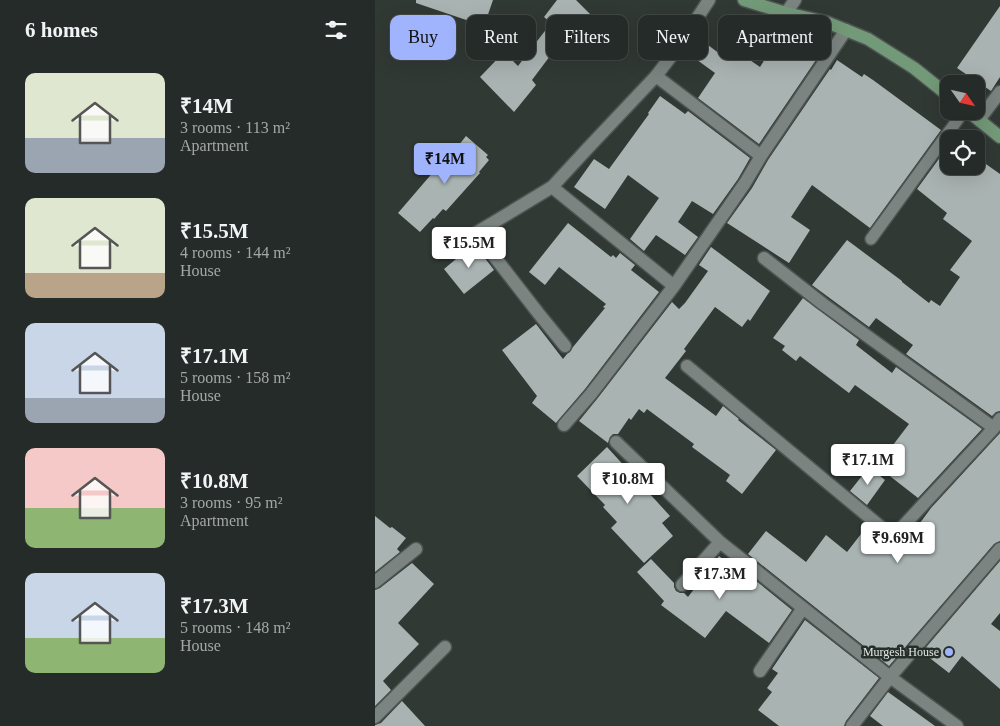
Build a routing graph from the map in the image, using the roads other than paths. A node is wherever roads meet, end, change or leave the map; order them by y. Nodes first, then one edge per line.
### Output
1 (709, 0) edge
2 (744, 0) edge
3 (795, 0) edge
4 (786, 13) junction
5 (846, 30) junction
6 (656, 76) junction
7 (940, 89) edge
8 (1000, 92) edge
9 (985, 112) edge
10 (957, 120) edge
11 (979, 120) edge
12 (1000, 137) edge
13 (761, 156) junction
14 (553, 187) junction
15 (871, 239) dead end
16 (764, 258) dead end
17 (674, 286) junction
18 (565, 346) dead end
19 (687, 366) dead end
20 (997, 424) edge
21 (564, 425) dead end
22 (616, 442) dead end
23 (720, 542) junction
24 (1000, 548) edge
25 (416, 549) dead end
26 (375, 582) edge
27 (682, 585) dead end
28 (803, 608) junction
29 (445, 647) dead end
30 (760, 671) dead end
31 (890, 677) junction
32 (375, 717) edge
33 (852, 726) edge
34 (957, 726) edge

1 - 6 street
2 - 4 street
3 - 4 street
4 - 5 street
5 - 7 street
5 - 13 street
6 - 13 street
6 - 14 street
8 - 9 street
10 - 15 lane
11 - 12 street
13 - 17 street
14 - 17 street
14 - 18 street
16 - 20 street
17 - 21 street
19 - 20 street
22 - 23 street
23 - 27 street
23 - 28 street
24 - 31 street
25 - 26 street
28 - 30 street
28 - 31 street
29 - 32 street
31 - 33 street
31 - 34 street

